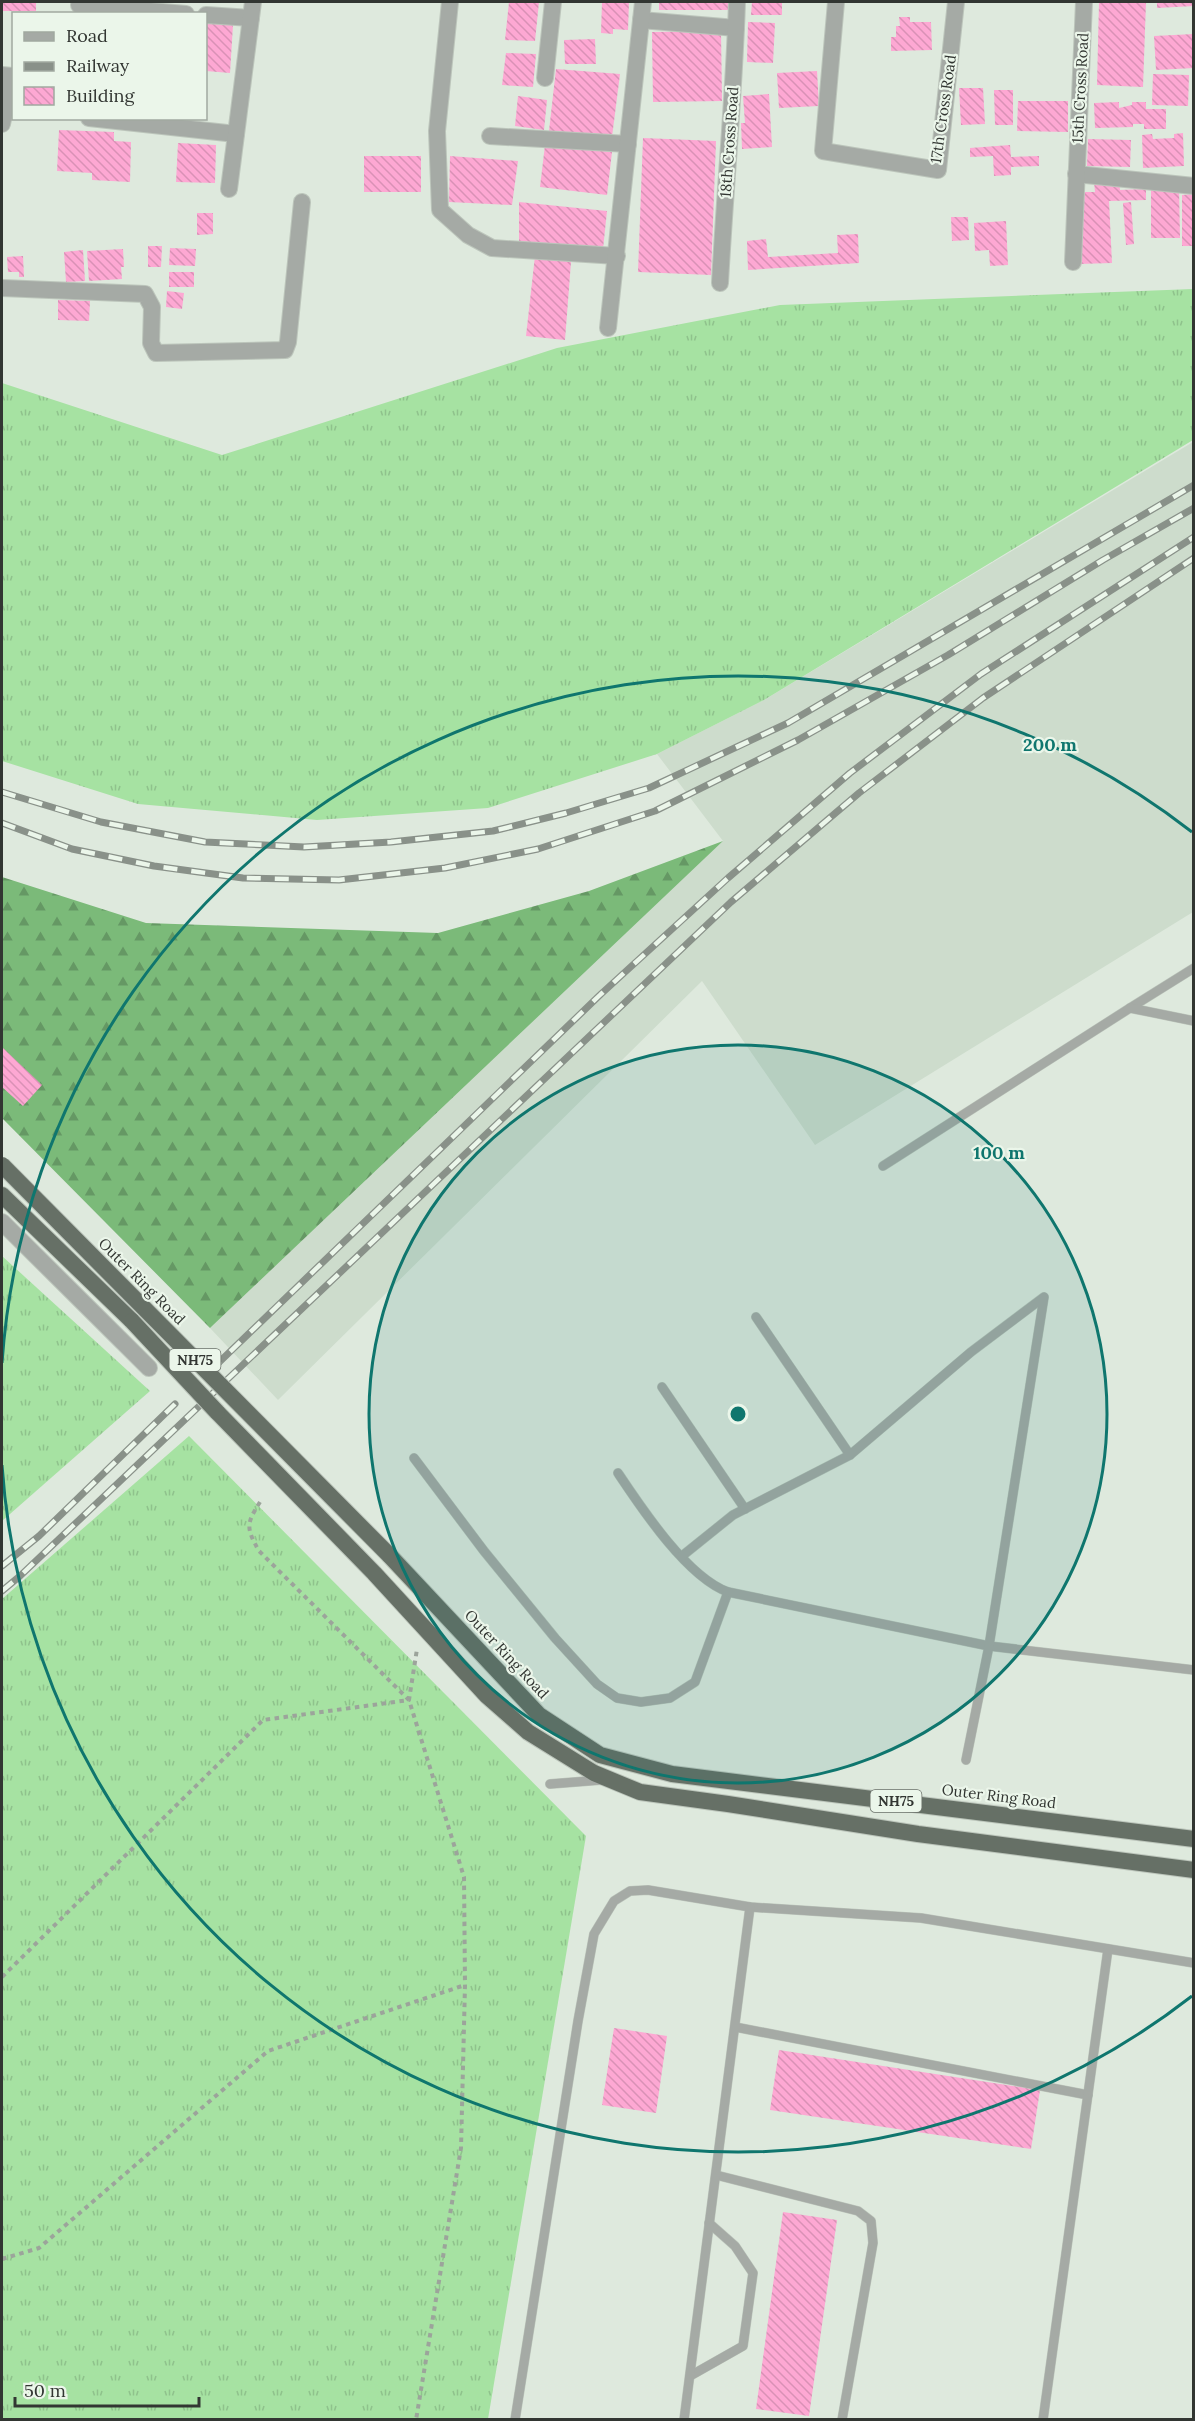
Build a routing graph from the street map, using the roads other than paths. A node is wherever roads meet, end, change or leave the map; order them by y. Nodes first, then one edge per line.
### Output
1 (450, 2) edge
2 (553, 2) edge
3 (643, 2) edge
4 (737, 2) edge
5 (836, 2) edge
6 (956, 2) edge
7 (1084, 2) edge
8 (79, 5) dead end
9 (252, 10) edge
10 (162, 12) edge
11 (207, 15) edge
12 (641, 20) junction
13 (736, 28) junction
14 (2, 75) edge
15 (545, 78) dead end
16 (107, 120) edge
17 (2, 124) edge
18 (236, 134) junction
19 (490, 136) dead end
20 (628, 144) junction
21 (1076, 174) junction
22 (1194, 186) edge
23 (229, 189) dead end
24 (302, 202) dead end
25 (617, 256) junction
26 (1073, 262) dead end
27 (720, 283) dead end
28 (2, 288) edge
29 (608, 328) dead end
30 (1194, 968) edge
31 (1130, 1008) junction
32 (1194, 1021) edge
33 (2, 1165) edge
34 (884, 1166) dead end
35 (2, 1195) edge
36 (2, 1222) edge
37 (756, 1317) dead end
38 (149, 1368) dead end
39 (662, 1387) dead end
40 (850, 1455) junction
41 (414, 1458) dead end
42 (618, 1473) dead end
43 (745, 1509) junction
44 (682, 1556) junction
45 (728, 1592) junction
46 (989, 1646) junction
47 (1194, 1670) edge
48 (966, 1760) dead end
49 (609, 1779) junction
50 (550, 1784) dead end
51 (1194, 1839) edge
52 (1194, 1870) edge
53 (750, 1907) junction
54 (1108, 1949) junction
55 (1194, 1963) edge
56 (735, 2027) junction
57 (1088, 2095) junction
58 (716, 2175) junction
59 (709, 2223) junction
60 (690, 2376) junction
61 (515, 2420) edge
62 (684, 2420) edge
63 (842, 2420) edge
64 (1043, 2420) edge

1 - 25 street
2 - 15 street
3 - 12 street
4 - 13 street, 18th Cross Road
5 - 6 street, 17th Cross Road
7 - 21 street, 15th Cross Road
8 - 10 street
9 - 11 street
9 - 18 street
12 - 13 street
12 - 20 street
13 - 27 street, 18th Cross Road
14 - 17 street
16 - 18 street
18 - 23 street
19 - 20 street
20 - 25 street
21 - 22 street
21 - 26 street, 15th Cross Road
24 - 28 street
25 - 29 street
30 - 31 lane
31 - 32 lane
31 - 34 lane
33 - 51 highway, Outer Ring Road / NH75, bridge
35 - 49 highway, NH75, bridge
36 - 38 street
37 - 40 lane
39 - 43 lane
40 - 43 lane
40 - 46 lane
41 - 45 lane
42 - 44 lane
43 - 44 lane
44 - 45 lane
45 - 46 lane
46 - 47 lane
46 - 48 lane
49 - 50 lane
49 - 52 highway, NH75
53 - 54 lane
53 - 56 lane
53 - 61 lane
54 - 55 lane
54 - 57 lane
56 - 57 lane
56 - 58 lane
57 - 64 lane
58 - 59 lane
58 - 63 lane
59 - 60 lane
59 - 60 lane
60 - 62 lane

